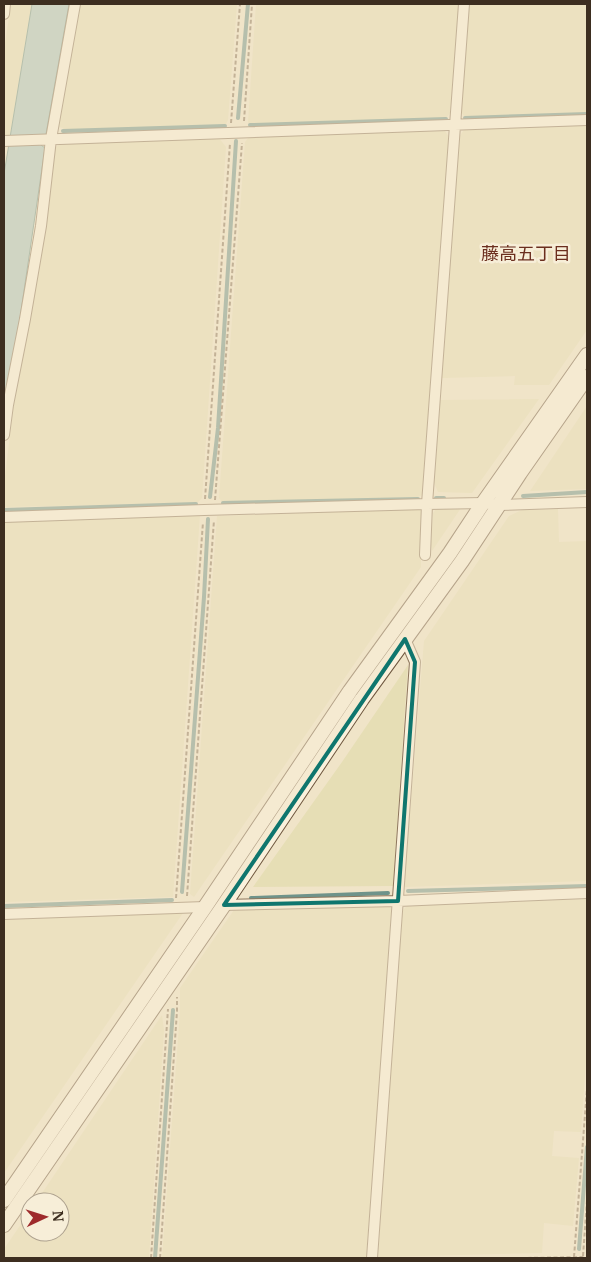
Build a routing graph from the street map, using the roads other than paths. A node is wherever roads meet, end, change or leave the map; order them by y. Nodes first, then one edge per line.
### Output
1 (5, 4) edge
2 (75, 4) edge
3 (464, 4) edge
4 (4, 14) edge
5 (587, 120) edge
6 (456, 126) junction
7 (48, 139) junction
8 (6, 141) edge
9 (587, 355) edge
10 (587, 376) edge
11 (4, 435) edge
12 (587, 502) edge
13 (427, 504) junction
14 (483, 504) junction
15 (499, 505) junction
16 (4, 517) edge
17 (425, 555) dead end
18 (406, 639) junction
19 (587, 893) edge
20 (398, 901) junction
21 (224, 906) junction
22 (205, 907) junction
23 (4, 914) edge
24 (4, 1200) edge
25 (4, 1225) edge
26 (372, 1258) edge

1 - 4 street
2 - 7 street
3 - 6 street
5 - 6 street
6 - 7 street
6 - 13 street
7 - 8 street
7 - 11 street
9 - 14 street
10 - 15 street
12 - 15 street
13 - 14 street
13 - 16 street
13 - 17 street
14 - 15 street
14 - 22 street
15 - 18 street
18 - 20 street
18 - 21 street
19 - 20 street
20 - 21 street
20 - 26 street
21 - 25 street
22 - 23 street
22 - 24 street

